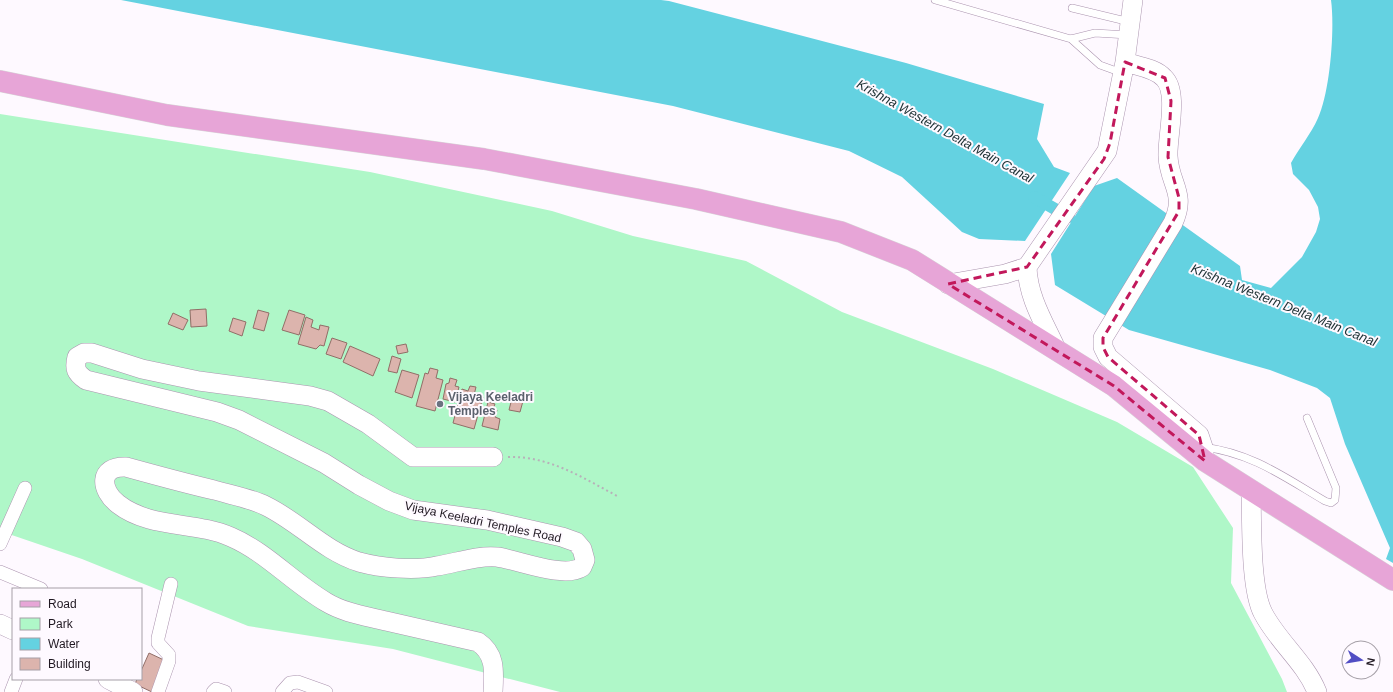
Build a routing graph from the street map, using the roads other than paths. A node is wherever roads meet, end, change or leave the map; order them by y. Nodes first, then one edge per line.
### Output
1 (935, 0) edge
2 (1133, 0) edge
3 (1072, 8) dead end
4 (1129, 28) junction
5 (1071, 39) junction
6 (1124, 67) junction
7 (0, 81) edge
8 (1030, 263) junction
9 (948, 284) junction
10 (1057, 351) junction
11 (1307, 418) dead end
12 (1204, 454) junction
13 (493, 457) road end
14 (25, 488) dead end
15 (1251, 491) junction
16 (0, 544) edge
17 (0, 572) edge
18 (1393, 580) edge
19 (171, 584) dead end
20 (39, 588) edge
21 (0, 624) edge
22 (12, 630) edge
23 (16, 680) edge
24 (110, 680) edge
25 (11, 692) edge
26 (133, 692) edge
27 (158, 692) edge
28 (213, 692) edge
29 (225, 692) edge
30 (282, 692) edge
31 (326, 692) edge
32 (493, 692) edge
33 (1317, 692) edge

1 - 5 lane
2 - 4 street
3 - 4 lane
4 - 5 lane
4 - 6 street
5 - 6 lane
6 - 8 street
6 - 12 street
7 - 9 main road
8 - 9 street
8 - 10 street
9 - 10 main road
10 - 12 main road
11 - 12 lane
12 - 15 main road
13 - 32 street, Vijaya Keeladri Temples Road
14 - 16 street
15 - 18 main road
15 - 33 street
17 - 20 street
19 - 27 street
21 - 22 street
23 - 25 street
24 - 26 street
28 - 29 street
30 - 31 street

